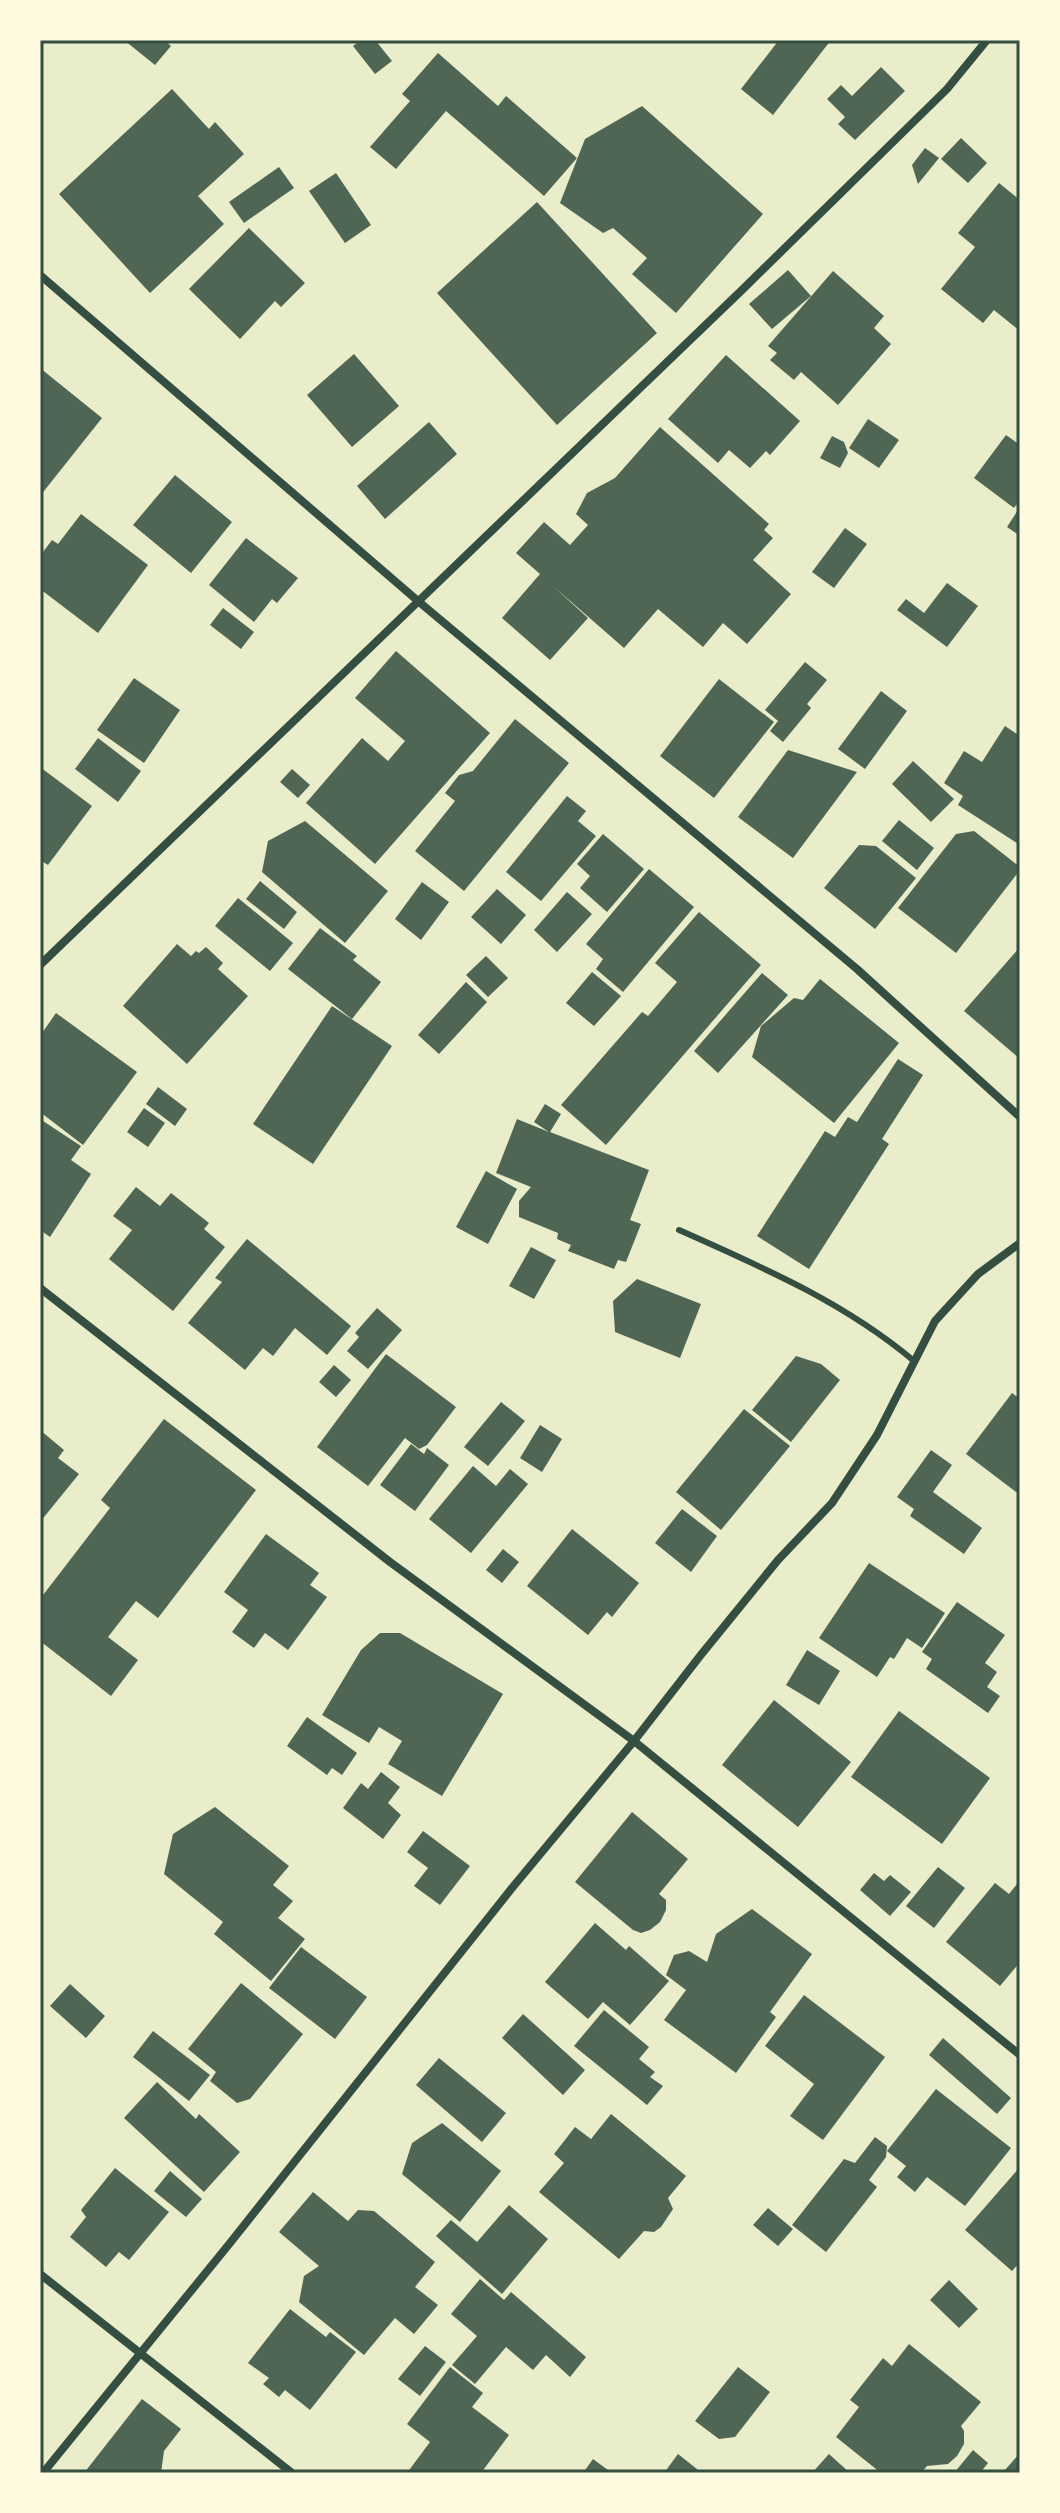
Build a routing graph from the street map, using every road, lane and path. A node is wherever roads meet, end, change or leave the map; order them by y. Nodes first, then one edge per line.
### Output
1 (987, 40) edge
2 (40, 275) edge
3 (418, 601) junction
4 (40, 965) edge
5 (1020, 1117) edge
6 (679, 1230) dead end
7 (1020, 1243) edge
8 (40, 1288) edge
9 (914, 1361) junction
10 (634, 1741) junction
11 (1020, 2055) edge
12 (40, 2274) edge
13 (140, 2355) junction
14 (43, 2473) edge
15 (292, 2473) edge

1 - 3 street
2 - 3 street
3 - 4 street
3 - 5 street
6 - 9 lane
7 - 9 street
8 - 10 street
9 - 10 street
10 - 11 street
10 - 13 street
12 - 13 street
13 - 14 street
13 - 15 street

